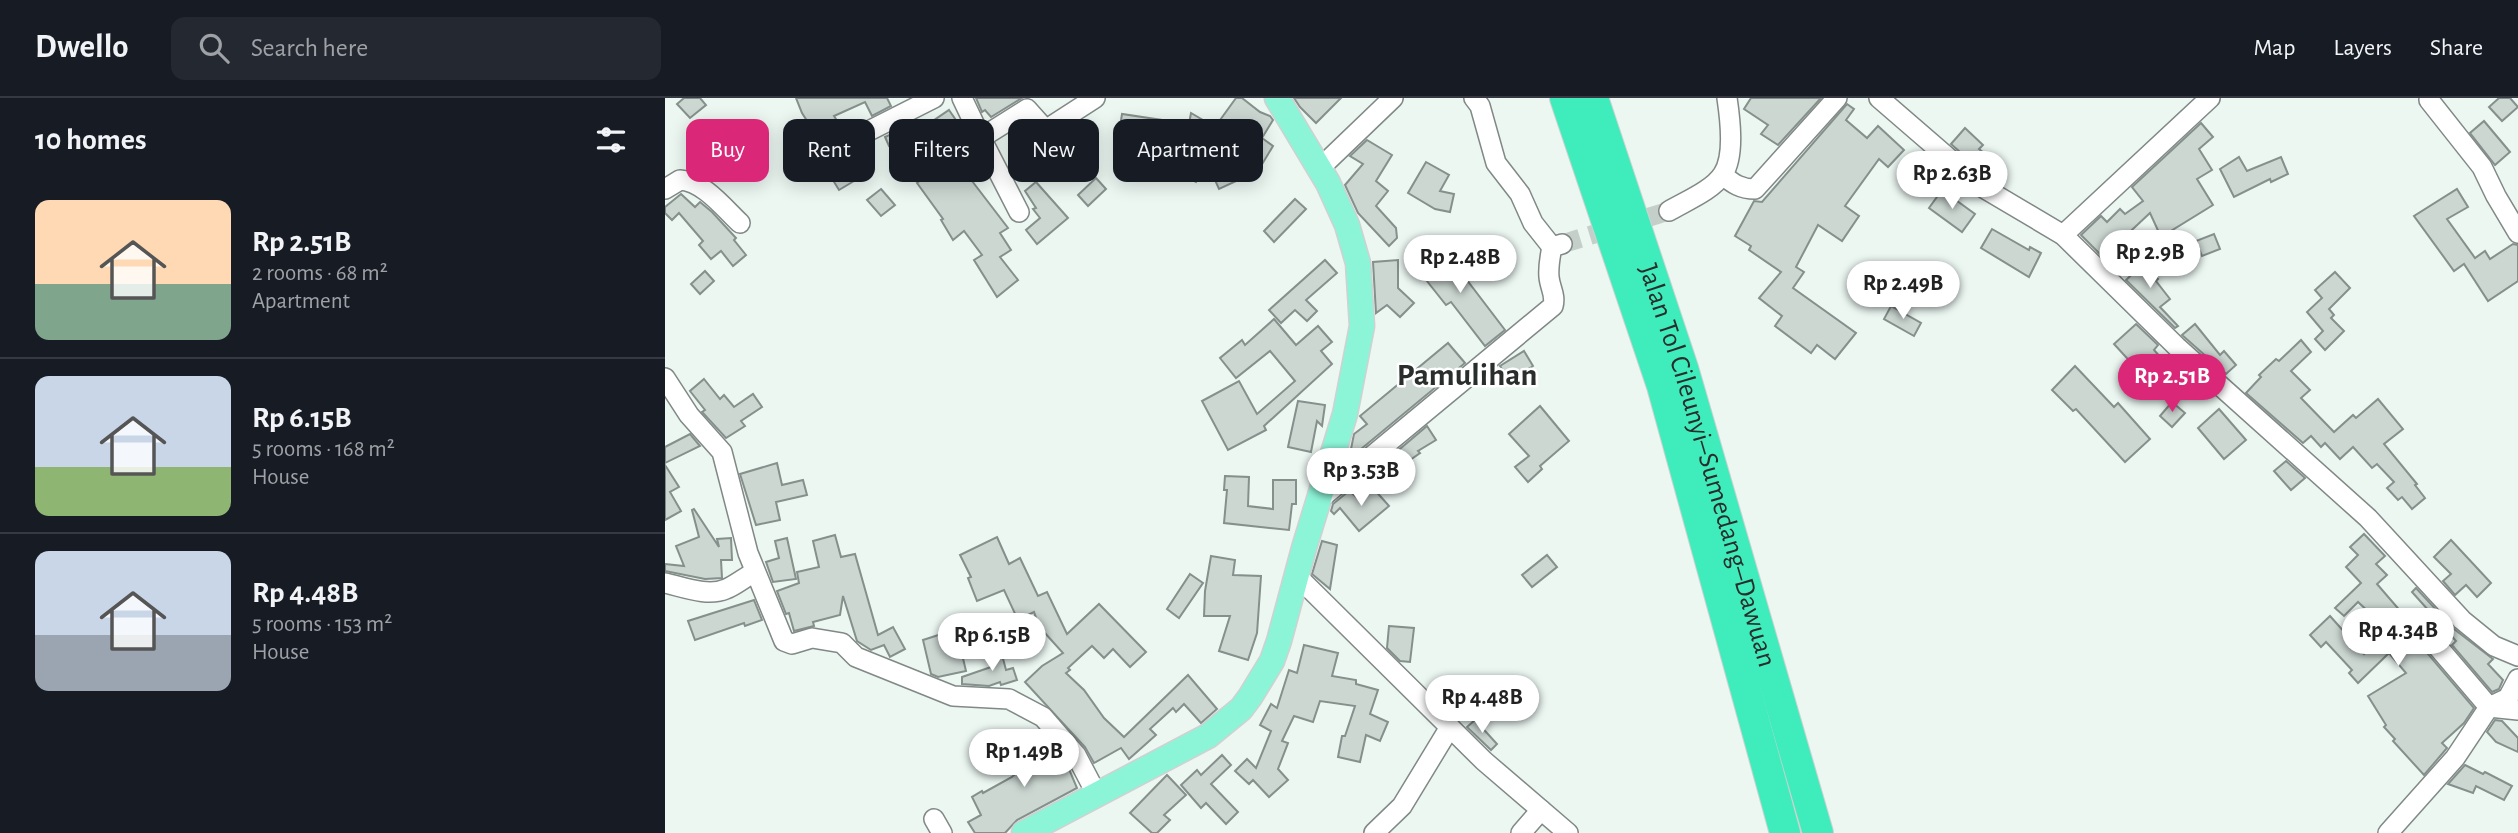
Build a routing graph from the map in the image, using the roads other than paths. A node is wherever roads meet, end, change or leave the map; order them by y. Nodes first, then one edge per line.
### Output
1 (934, 98) edge
2 (962, 98) edge
3 (1094, 98) edge
4 (1277, 98) edge
5 (1393, 98) edge
6 (1474, 98) edge
7 (1565, 98) edge
8 (1593, 98) edge
9 (1727, 98) edge
10 (1837, 98) edge
11 (1879, 98) edge
12 (2210, 98) edge
13 (2451, 98) edge
14 (2427, 99) edge
15 (972, 119) edge
16 (875, 128) edge
17 (994, 130) edge
18 (994, 163) edge
19 (1319, 169) junction
20 (1723, 175) junction
21 (665, 189) edge
22 (1669, 211) tunnel mouth
23 (1019, 212) dead end
24 (740, 223) dead end
25 (2518, 233) edge
26 (2063, 235) junction
27 (665, 378) edge
28 (1320, 499) junction
29 (755, 572) junction
30 (1297, 576) junction
31 (665, 583) edge
32 (2420, 626) dead end
33 (2518, 656) edge
34 (2518, 679) edge
35 (2489, 707) junction
36 (2518, 710) edge
37 (1450, 727) junction
38 (1097, 795) junction
39 (1541, 810) junction
40 (1024, 833) edge
41 (1374, 833) edge
42 (1521, 833) edge
43 (1568, 833) edge
44 (1785, 833) edge
45 (1818, 833) edge
46 (2388, 833) edge

1 - 16 street
2 - 15 street
3 - 17 street
4 - 19 main road
5 - 19 street
6 - 28 street
7 - 44 highway, Jalan Tol Cileunyi–Sumedang–Dawuan
8 - 45 highway, Jalan Tol Cileunyi–Sumedang–Dawuan
9 - 20 street
10 - 20 street
11 - 26 street
12 - 26 street
13 - 14 street
14 - 25 street
18 - 23 street
19 - 28 main road
20 - 22 street
21 - 24 street
26 - 33 street
27 - 29 street
28 - 30 main road
29 - 31 street
29 - 38 street
30 - 37 street
30 - 38 main road
32 - 35 street
34 - 35 street
35 - 36 street
35 - 46 street
37 - 39 street
37 - 41 street
38 - 40 main road
39 - 42 street
39 - 43 street

